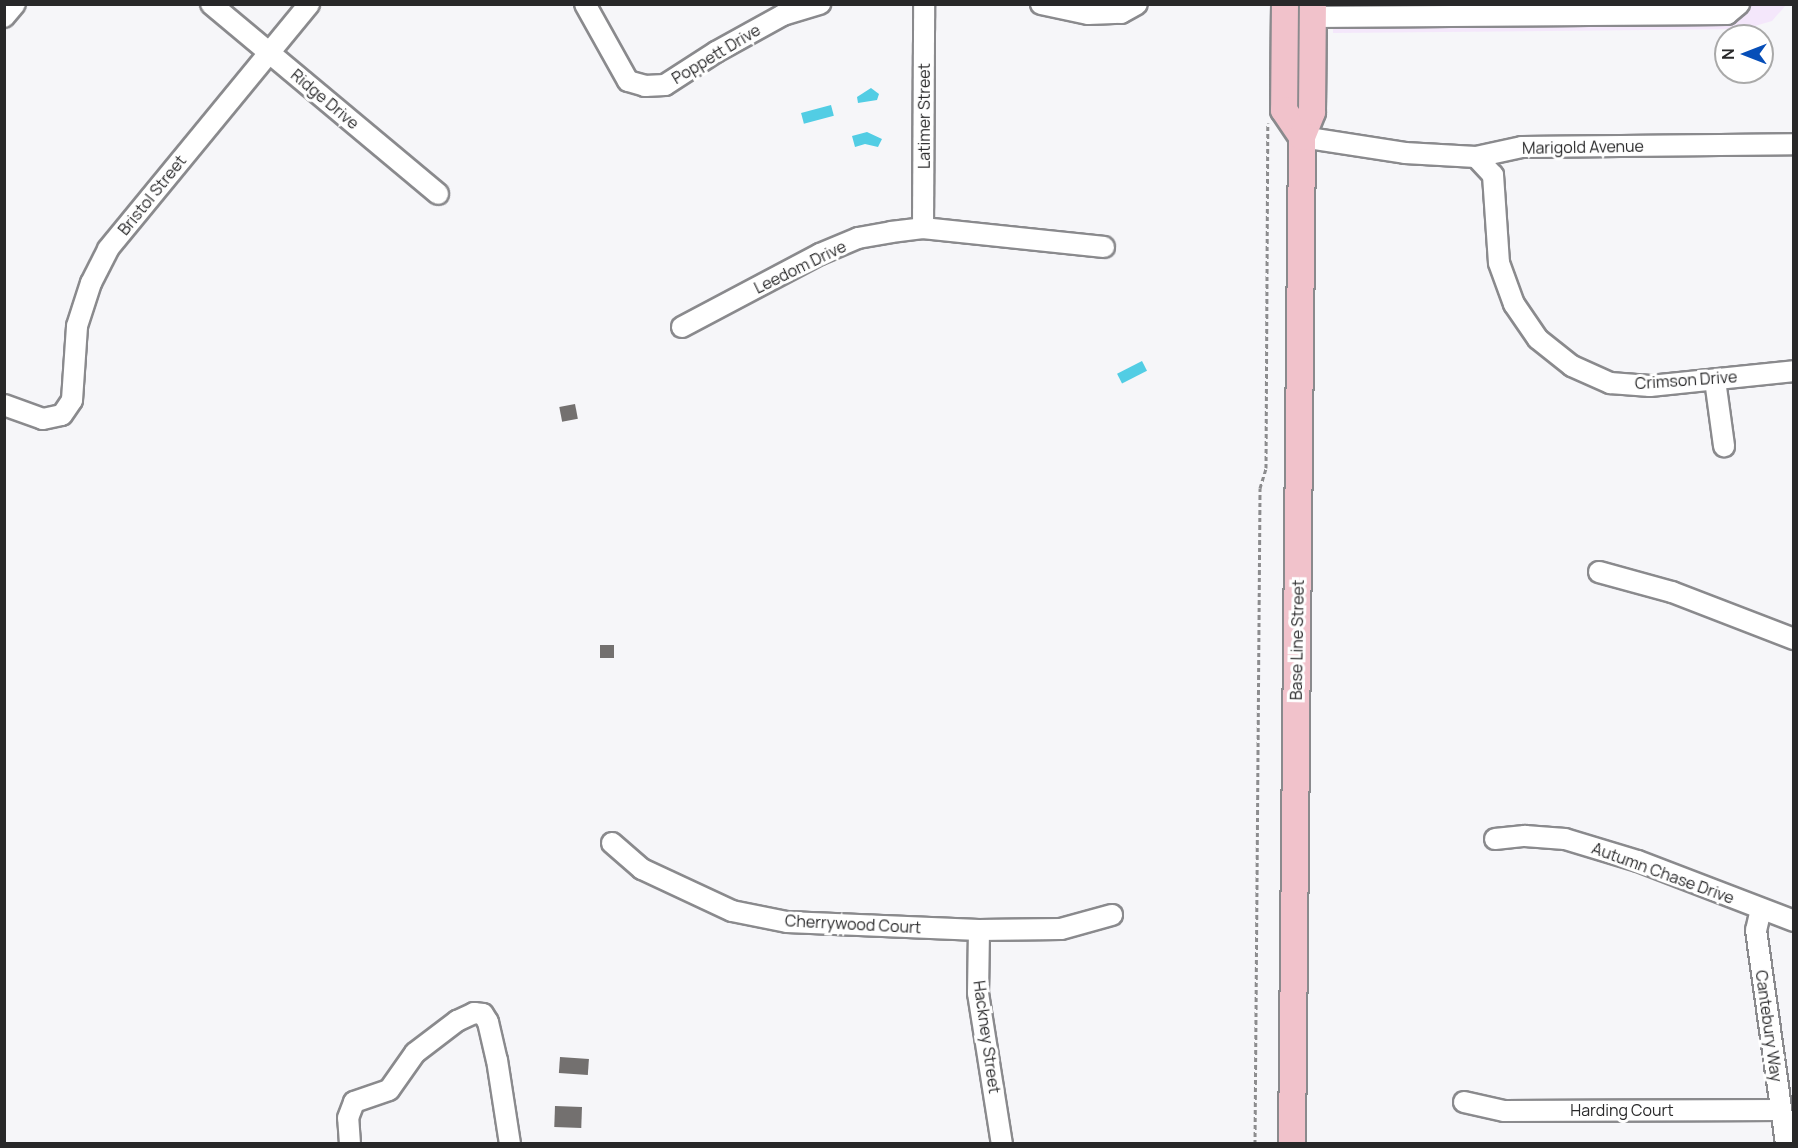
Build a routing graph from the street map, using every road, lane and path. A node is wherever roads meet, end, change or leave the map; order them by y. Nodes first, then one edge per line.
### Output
1 (15, 4) edge
2 (211, 4) edge
3 (309, 4) edge
4 (585, 4) edge
5 (820, 4) edge
6 (924, 4) edge
7 (1041, 4) edge
8 (1137, 4) edge
9 (1285, 4) edge
10 (1739, 4) edge
11 (1382, 10) edge
12 (1313, 11) edge
13 (4, 16) edge
14 (269, 53) junction
15 (1268, 111) dead end
16 (1302, 137) junction
17 (1794, 144) edge
18 (1476, 157) junction
19 (438, 194) dead end
20 (923, 228) junction
21 (1104, 247) dead end
22 (682, 327) dead end
23 (1794, 371) edge
24 (1715, 380) junction
25 (4, 405) edge
26 (1724, 446) dead end
27 (1599, 572) dead end
28 (1794, 639) edge
29 (1495, 839) dead end
30 (612, 843) dead end
31 (1761, 909) junction
32 (1112, 915) dead end
33 (1794, 921) edge
34 (979, 930) junction
35 (1464, 1102) dead end
36 (1781, 1110) junction
37 (350, 1143) edge
38 (510, 1143) edge
39 (1002, 1143) edge
40 (1255, 1143) edge
41 (1292, 1143) edge
42 (1786, 1143) edge

1 - 13 street
2 - 14 street, Ridge Drive
3 - 14 street, Bristol Street
4 - 5 street, Poppett Drive
6 - 20 street, Latimer Street
7 - 8 street
9 - 16 main road
10 - 11 street
11 - 12 street
12 - 16 main road, Base Line Street
14 - 19 street, Ridge Drive
14 - 25 street, Bristol Street
15 - 40 path
16 - 18 street, Marigold Avenue
16 - 41 main road, Base Line Street
17 - 18 street, Marigold Avenue
18 - 24 street, Crimson Drive
20 - 21 street, Leedom Drive
20 - 22 street, Leedom Drive
23 - 24 street, Crimson Drive
24 - 26 street
27 - 28 street
29 - 31 street, Autumn Chase Drive
30 - 34 street, Cherrywood Court
31 - 33 street, Autumn Chase Drive
31 - 36 street, Cantebury Way
32 - 34 street, Cherrywood Court
34 - 39 street, Hackney Street
35 - 36 street, Harding Court
36 - 42 street, Cantebury Way
37 - 38 street

